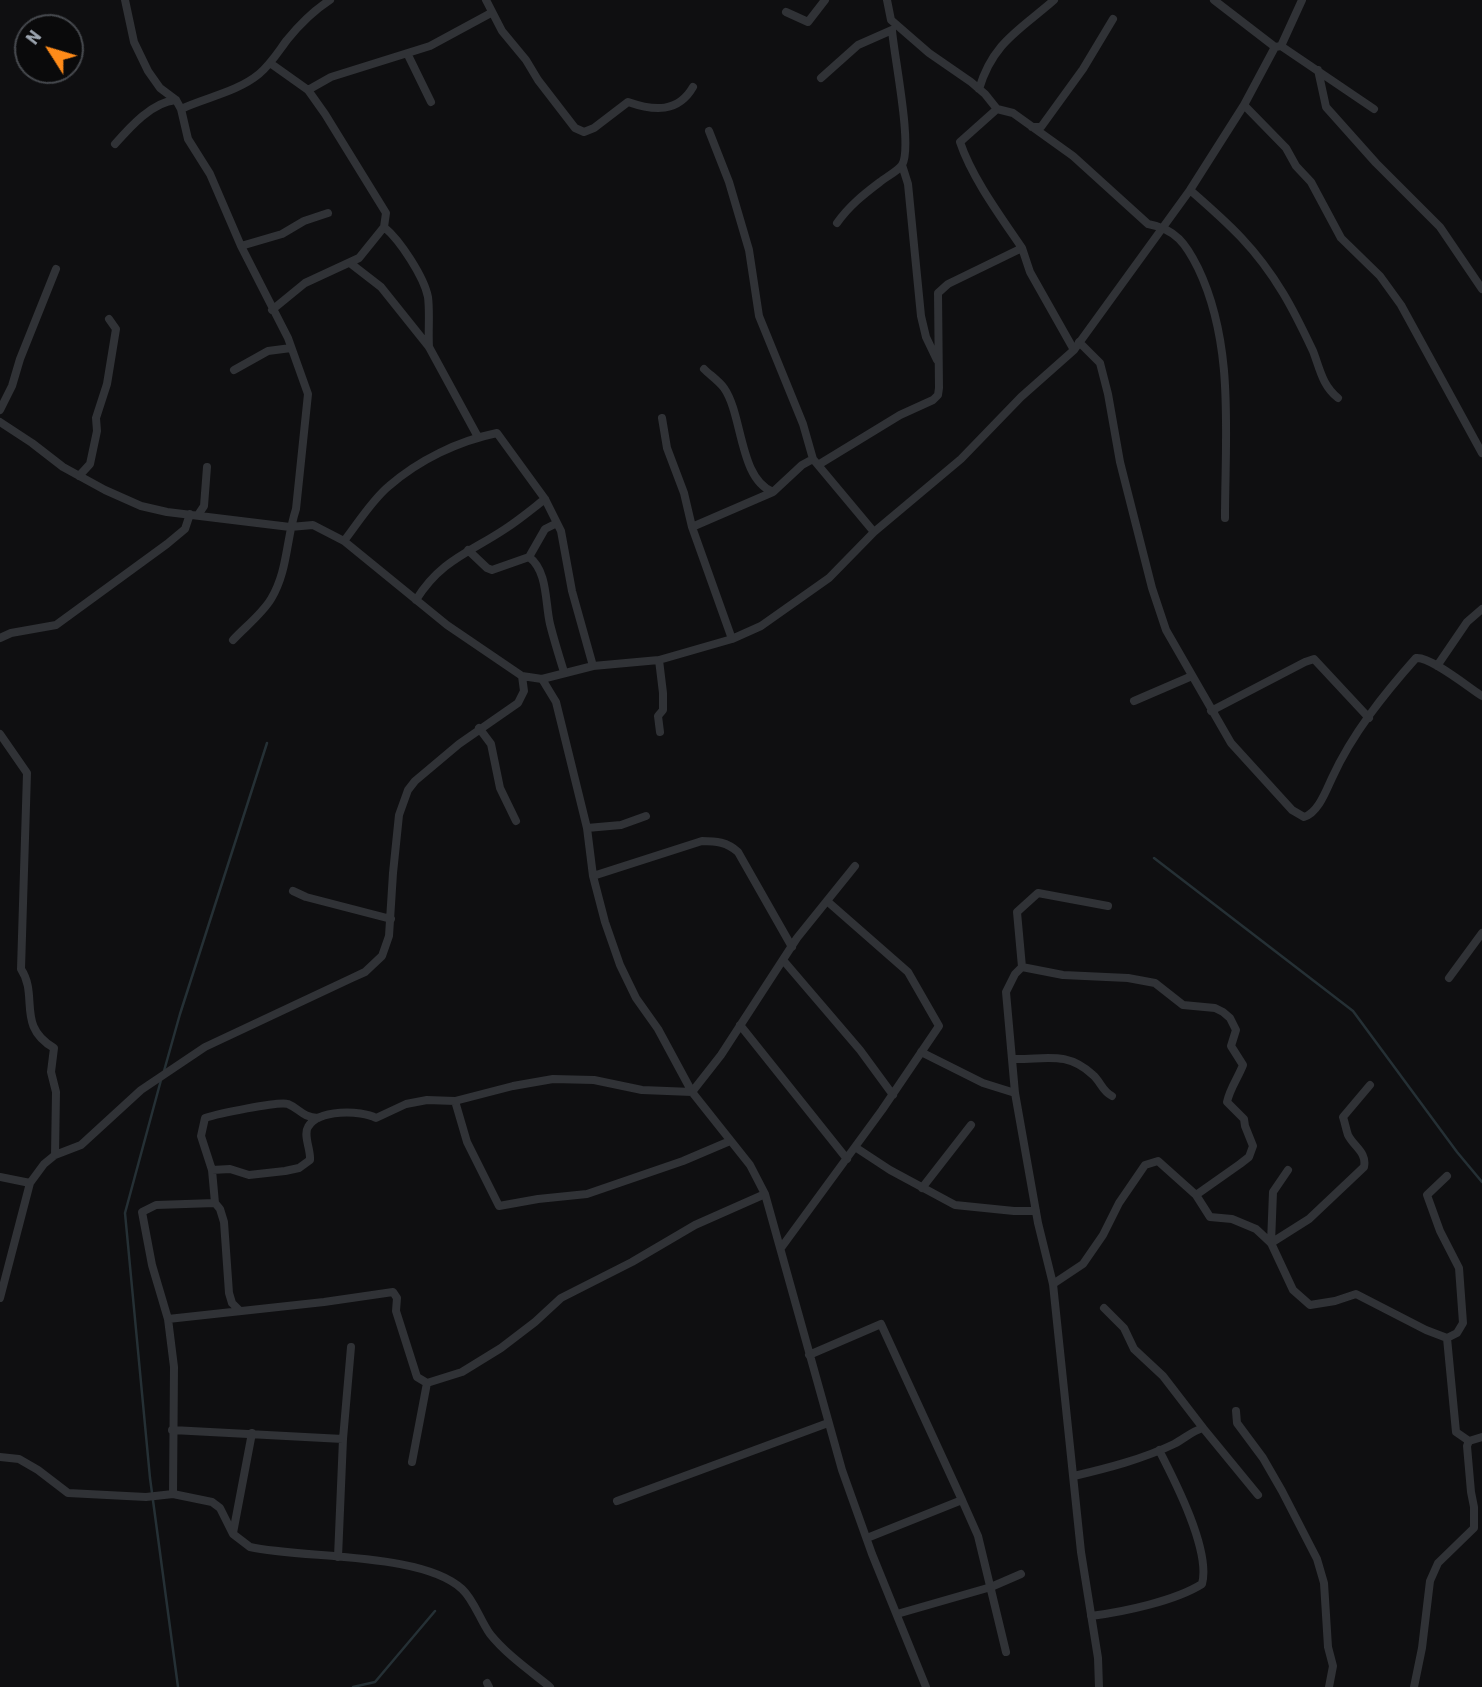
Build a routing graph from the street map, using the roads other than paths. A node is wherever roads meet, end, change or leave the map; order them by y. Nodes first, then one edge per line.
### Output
1 (125, 0) edge
2 (330, 0) edge
3 (486, 0) edge
4 (825, 0) edge
5 (887, 0) edge
6 (1054, 0) edge
7 (1214, 0) edge
8 (1302, 0) edge
9 (880, 11) dead end
10 (786, 12) dead end
11 (491, 13) junction
12 (1113, 19) dead end
13 (891, 25) junction
14 (1278, 46) junction
15 (408, 54) junction
16 (270, 63) junction
17 (1318, 70) junction
18 (821, 78) dead end
19 (694, 87) dead end
20 (979, 89) junction
21 (308, 90) junction
22 (176, 100) junction
23 (431, 102) dead end
24 (1244, 105) junction
25 (1374, 108) dead end
26 (181, 109) junction
27 (997, 109) junction
28 (1032, 127) junction
29 (709, 131) dead end
30 (114, 145) dead end
31 (902, 165) junction
32 (1189, 190) junction
33 (328, 213) dead end
34 (837, 223) dead end
35 (384, 227) junction
36 (1164, 227) junction
37 (241, 246) junction
38 (1022, 248) junction
39 (350, 263) junction
40 (56, 269) dead end
41 (1482, 289) edge
42 (272, 310) junction
43 (109, 319) dead end
44 (1077, 346) junction
45 (429, 347) junction
46 (291, 348) junction
47 (939, 364) junction
48 (704, 369) dead end
49 (234, 370) dead end
50 (1338, 398) dead end
51 (0, 410) edge
52 (662, 418) dead end
53 (0, 422) edge
54 (478, 437) junction
55 (1482, 453) edge
56 (816, 462) junction
57 (207, 467) dead end
58 (79, 476) junction
59 (773, 492) junction
60 (545, 499) junction
61 (194, 514) junction
62 (1225, 518) dead end
63 (557, 523) junction
64 (290, 527) junction
65 (692, 527) junction
66 (874, 532) junction
67 (344, 541) junction
68 (468, 550) junction
69 (529, 557) junction
70 (416, 600) junction
71 (1482, 609) edge
72 (0, 638) edge
73 (732, 639) junction
74 (233, 640) dead end
75 (659, 660) junction
76 (593, 666) junction
77 (1437, 666) junction
78 (564, 672) junction
79 (522, 676) junction
80 (1192, 676) junction
81 (542, 679) junction
82 (1482, 696) edge
83 (1134, 701) dead end
84 (1211, 711) junction
85 (1369, 718) junction
86 (480, 728) junction
87 (660, 732) dead end
88 (0, 734) edge
89 (646, 816) dead end
90 (516, 821) dead end
91 (587, 828) junction
92 (855, 866) dead end
93 (593, 876) junction
94 (293, 891) dead end
95 (827, 901) junction
96 (1108, 906) dead end
97 (391, 919) junction
98 (1482, 933) edge
99 (792, 947) junction
100 (783, 960) junction
101 (1022, 968) junction
102 (1449, 978) dead end
103 (740, 1025) junction
104 (921, 1052) junction
105 (1012, 1059) junction
106 (1370, 1085) dead end
107 (692, 1091) junction
108 (1015, 1093) junction
109 (893, 1095) junction
110 (1112, 1096) dead end
111 (455, 1101) junction
112 (321, 1118) junction
113 (971, 1125) dead end
114 (730, 1141) junction
115 (855, 1147) junction
116 (55, 1155) junction
117 (847, 1158) junction
118 (212, 1170) junction
119 (1288, 1170) dead end
120 (1447, 1176) dead end
121 (0, 1177) edge
122 (30, 1184) junction
123 (922, 1188) junction
124 (765, 1194) junction
125 (1195, 1195) junction
126 (215, 1203) junction
127 (1036, 1211) junction
128 (1271, 1243) junction
129 (781, 1248) junction
130 (1053, 1284) junction
131 (0, 1298) edge
132 (1104, 1308) dead end
133 (239, 1310) junction
134 (168, 1319) junction
135 (1447, 1338) junction
136 (351, 1347) dead end
137 (809, 1354) junction
138 (426, 1383) junction
139 (1236, 1411) dead end
140 (828, 1423) junction
141 (1203, 1428) junction
142 (172, 1430) junction
143 (252, 1433) junction
144 (1482, 1437) edge
145 (343, 1438) junction
146 (1469, 1441) junction
147 (1159, 1450) junction
148 (0, 1457) edge
149 (412, 1462) dead end
150 (1074, 1476) junction
151 (173, 1494) junction
152 (1258, 1495) dead end
153 (962, 1500) junction
154 (617, 1501) dead end
155 (233, 1534) junction
156 (867, 1538) junction
157 (338, 1556) junction
158 (1021, 1574) dead end
159 (991, 1587) junction
160 (897, 1614) junction
161 (1091, 1616) junction
162 (1006, 1652) dead end
163 (550, 1687) edge
164 (926, 1687) edge
165 (1099, 1687) edge
166 (1328, 1687) edge
167 (1414, 1687) edge

1 - 22 street
2 - 16 street
3 - 11 street
4 - 10 street
5 - 13 street
6 - 20 street
7 - 14 street
8 - 14 street
9 - 13 street
11 - 15 street
11 - 19 street
12 - 28 street
13 - 18 street
13 - 20 street
13 - 31 street
14 - 17 street
14 - 24 street
15 - 21 street
15 - 23 street
16 - 21 street
16 - 26 street
17 - 25 street
17 - 41 street
20 - 27 street
21 - 35 street
22 - 26 street
22 - 30 street
24 - 32 street
24 - 55 street
26 - 37 street
27 - 28 street
27 - 38 street
28 - 36 street
29 - 56 street
31 - 34 street
31 - 47 street
32 - 36 street
32 - 50 street
33 - 37 street
35 - 39 street
35 - 45 street
36 - 44 street
36 - 62 street
37 - 42 street
38 - 44 street
38 - 47 street
39 - 42 street
39 - 45 street
40 - 51 street
42 - 46 street
43 - 58 street
44 - 66 street
44 - 80 street
45 - 54 street
46 - 49 street
46 - 64 street
47 - 56 street
48 - 59 street
52 - 65 street
53 - 58 street
54 - 60 street
54 - 67 street
56 - 59 street
56 - 66 street
57 - 61 street
58 - 61 street
59 - 65 street
60 - 63 street
60 - 68 street
61 - 64 street
61 - 72 street
63 - 69 street
63 - 76 street
64 - 67 street
64 - 74 street
65 - 73 street
66 - 73 street
67 - 70 street
68 - 69 street
68 - 70 street
69 - 78 street
70 - 79 street
71 - 77 street
73 - 75 street
75 - 76 street
75 - 87 street
76 - 78 street
77 - 82 street
77 - 85 street
78 - 81 street
79 - 81 street
79 - 86 street
80 - 83 street
80 - 84 street
81 - 91 street
84 - 85 street
84 - 85 street
86 - 90 street
86 - 97 street
88 - 116 street
89 - 91 street
91 - 93 street
92 - 95 street
93 - 99 street
93 - 107 street
94 - 97 street
95 - 99 street
95 - 104 street
96 - 101 street
97 - 116 street
98 - 102 street
99 - 100 street
100 - 103 street
100 - 109 street
101 - 105 street
101 - 125 street
103 - 107 street
103 - 117 street
104 - 108 street
104 - 109 street
105 - 108 street
105 - 110 street
106 - 128 street
107 - 111 street
107 - 114 street
108 - 127 street
109 - 115 street
111 - 112 street
111 - 114 street
112 - 118 street
112 - 118 street
113 - 123 street
114 - 124 street
115 - 117 street
115 - 123 street
116 - 122 street
117 - 129 street
118 - 126 street
119 - 128 street
120 - 135 street
121 - 122 street
122 - 131 street
123 - 127 street
124 - 129 street
124 - 138 street
125 - 128 street
125 - 130 street
126 - 133 street
126 - 134 street
127 - 130 street
128 - 135 street
129 - 137 street
130 - 150 street
132 - 141 street
133 - 134 street
133 - 138 street
134 - 142 street
135 - 146 street
136 - 145 street
137 - 140 street
137 - 153 street
138 - 149 street
139 - 166 street
140 - 154 street
140 - 156 street
141 - 147 street
141 - 152 street
142 - 143 street
142 - 151 street
143 - 145 street
143 - 155 street
144 - 146 street
145 - 157 street
146 - 167 street
147 - 150 street
147 - 161 street
148 - 151 street
150 - 161 street
151 - 155 street
153 - 156 street
153 - 159 street
155 - 157 street
156 - 160 street
157 - 163 street
158 - 159 street
159 - 160 street
159 - 162 street
160 - 164 street
161 - 165 street

